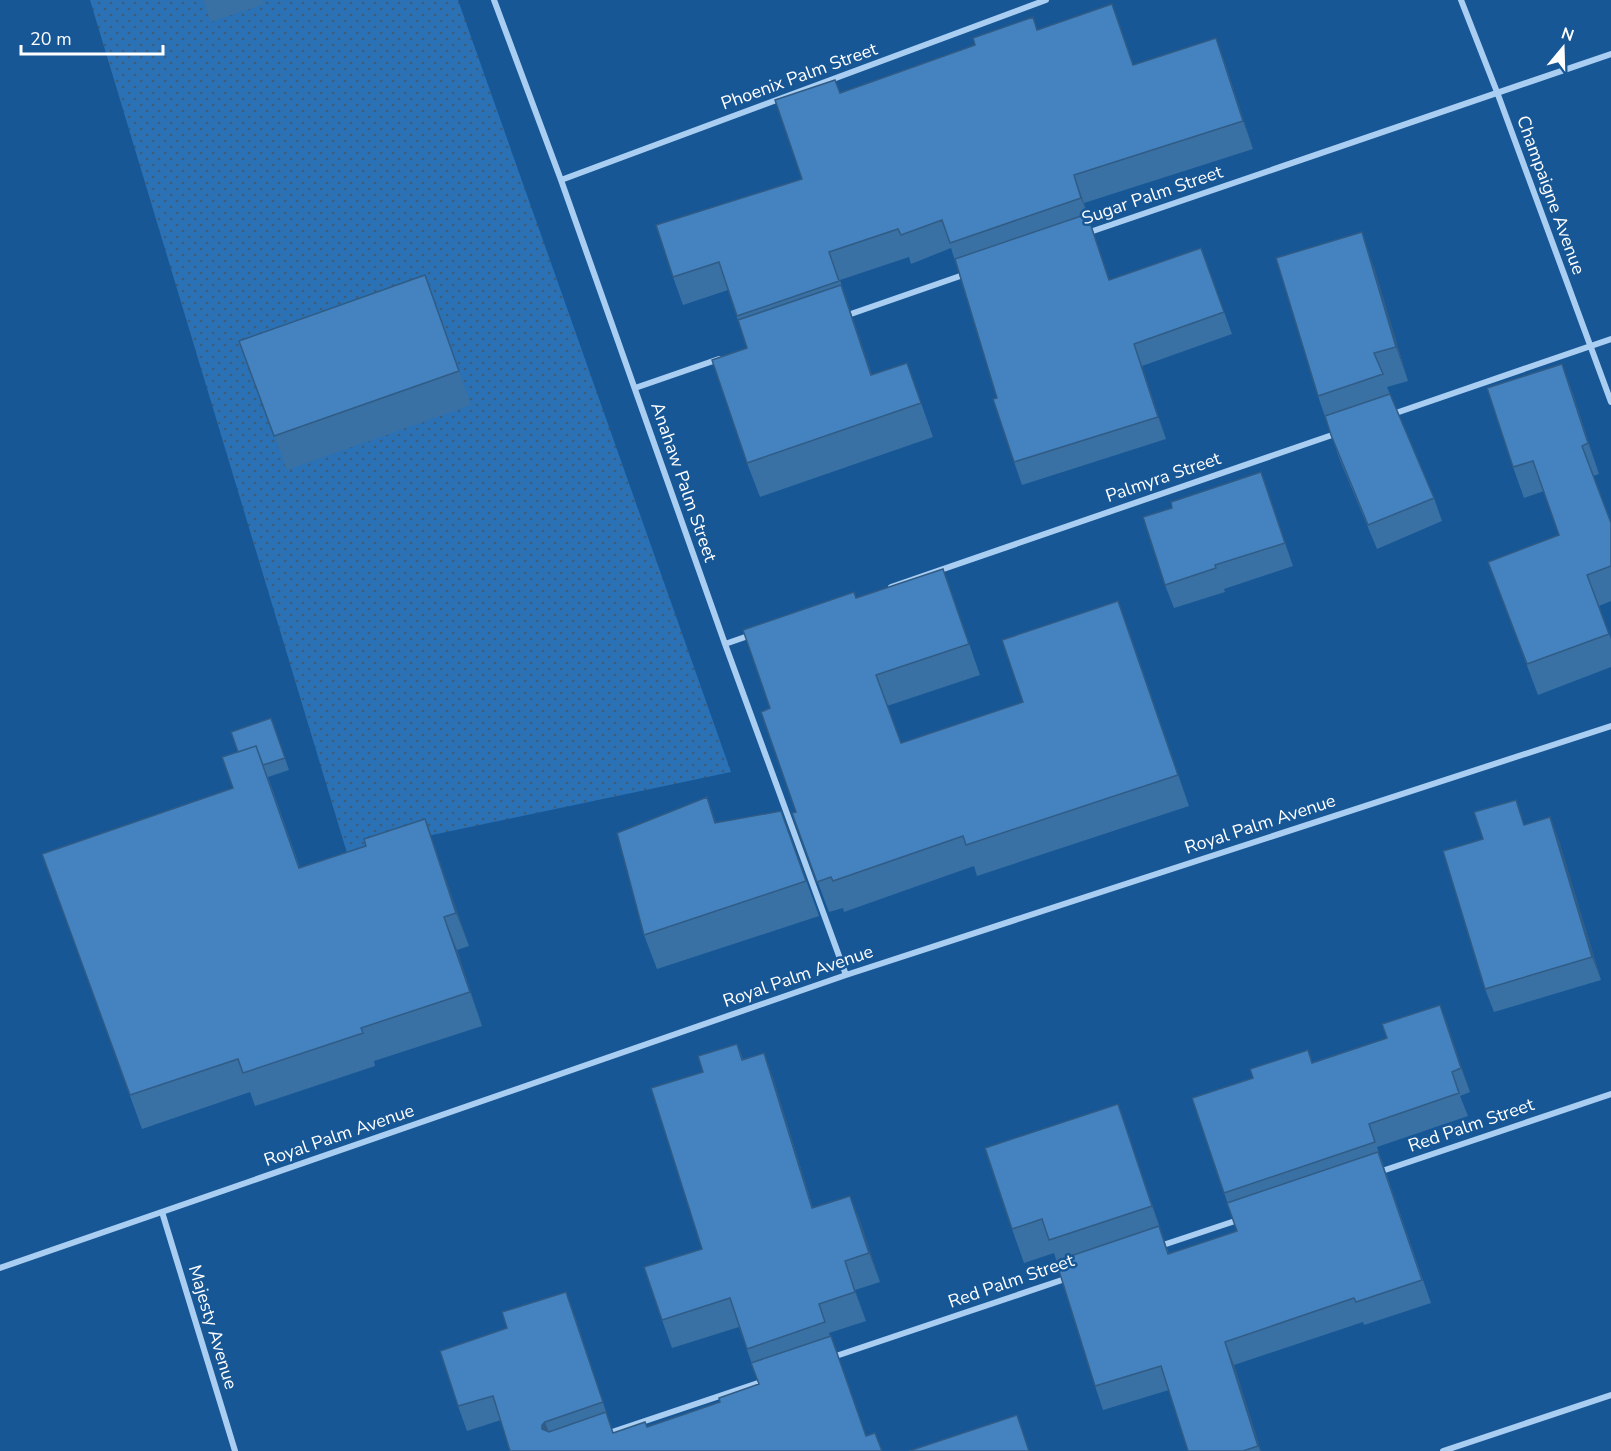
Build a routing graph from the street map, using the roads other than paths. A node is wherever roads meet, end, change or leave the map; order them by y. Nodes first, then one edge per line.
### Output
1 (494, 0) edge
2 (1046, 0) edge
3 (1461, 0) edge
4 (1611, 54) edge
5 (1497, 92) junction
6 (561, 180) junction
7 (1077, 236) edge
8 (975, 271) edge
9 (839, 318) edge
10 (1611, 339) edge
11 (1591, 345) junction
12 (726, 357) edge
13 (635, 388) junction
14 (1611, 402) edge
15 (1377, 419) edge
16 (1344, 431) edge
17 (883, 590) edge
18 (759, 632) edge
19 (725, 644) junction
20 (1611, 726) edge
21 (846, 975) junction
22 (1611, 1094) edge
23 (1373, 1174) edge
24 (162, 1212) junction
25 (1248, 1217) edge
26 (1157, 1247) edge
27 (0, 1268) edge
28 (1078, 1274) edge
29 (817, 1363) edge
30 (772, 1378) edge
31 (1611, 1395) edge
32 (602, 1436) edge
33 (235, 1451) edge
34 (1443, 1451) edge

1 - 6 street, Anahaw Palm Street
2 - 6 street, Phoenix Palm Street
3 - 5 street, Champaigne Avenue
4 - 5 street, Sugar Palm Street
5 - 7 street, Sugar Palm Street
5 - 11 street, Champaigne Avenue
6 - 13 street, Anahaw Palm Street
8 - 9 street
10 - 11 street
11 - 14 street, Champaigne Avenue
11 - 15 street
12 - 13 street
13 - 19 street, Anahaw Palm Street
16 - 17 street, Palmyra Street
18 - 19 street
19 - 21 street, Anahaw Palm Street
20 - 21 street, Royal Palm Avenue
21 - 24 street, Royal Palm Avenue
22 - 23 street, Red Palm Street
24 - 27 street, Royal Palm Avenue
24 - 33 street, Majesty Avenue
25 - 26 street
28 - 29 street, Red Palm Street
30 - 32 street
31 - 34 street

